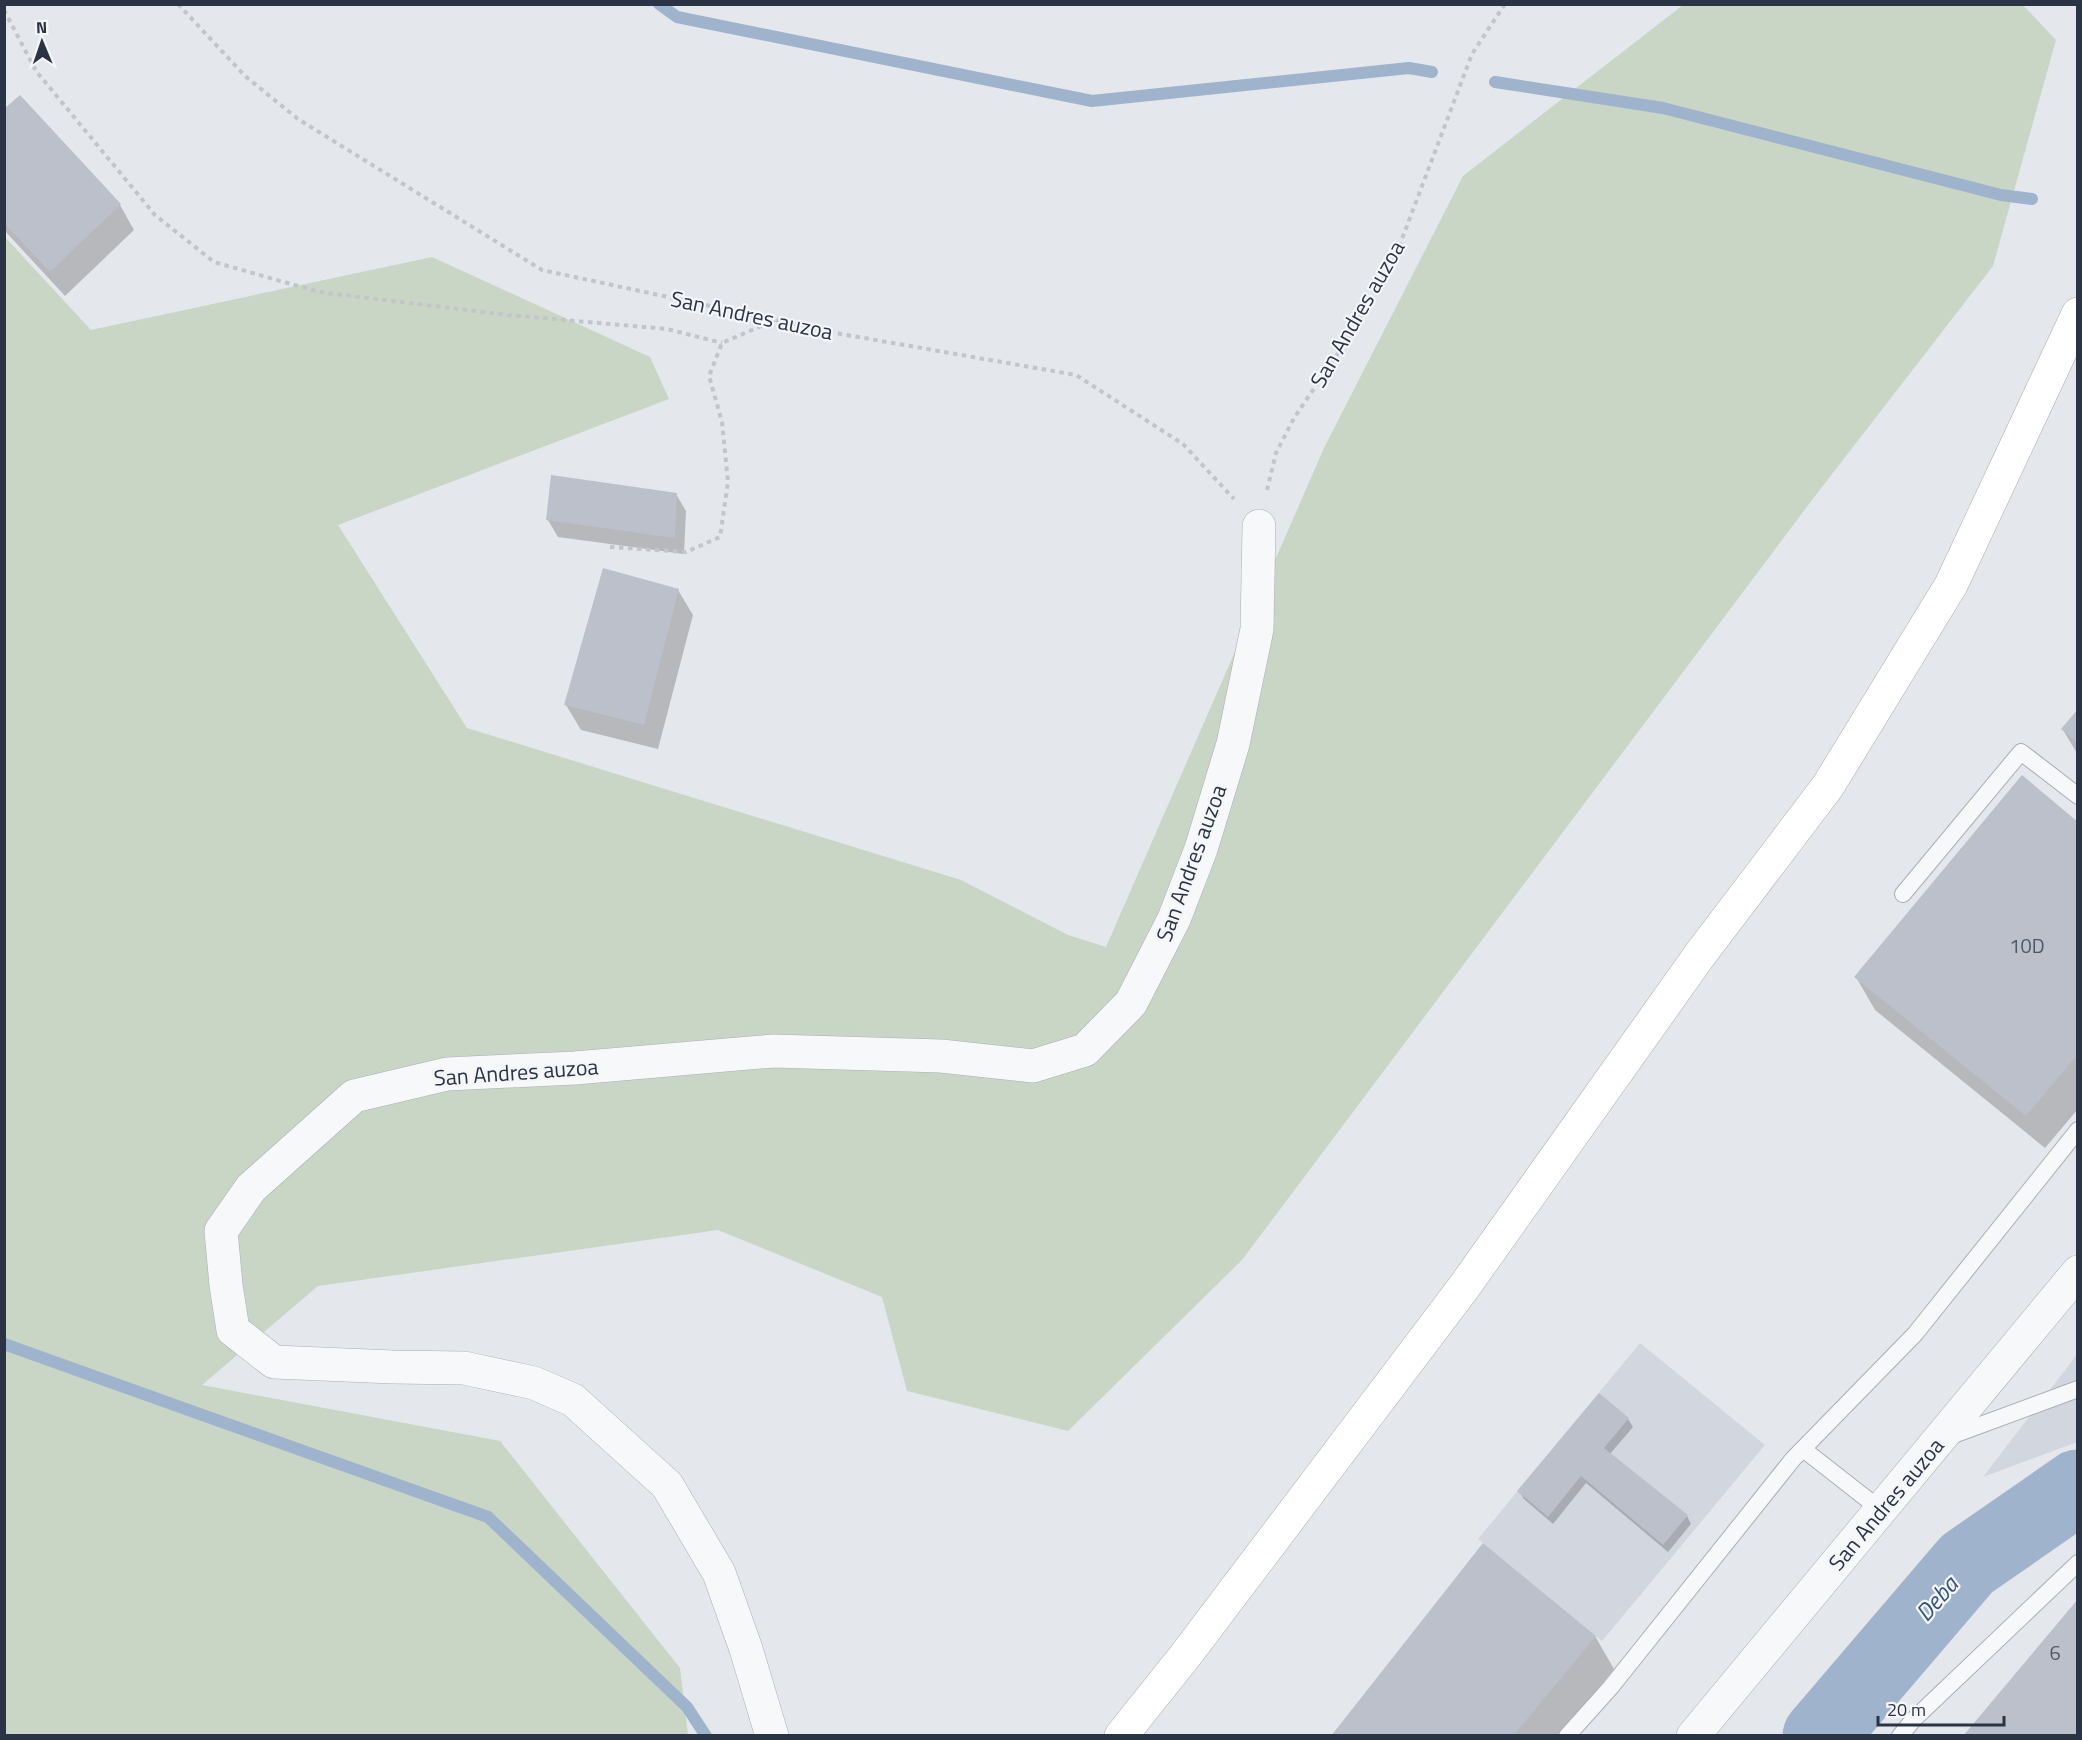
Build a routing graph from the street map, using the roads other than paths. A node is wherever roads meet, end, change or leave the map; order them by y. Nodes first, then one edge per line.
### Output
1 (2078, 314) edge
2 (1259, 526) road end
3 (2078, 796) edge
4 (1903, 894) dead end
5 (2078, 1130) edge
6 (2078, 1272) edge
7 (2078, 1389) edge
8 (1938, 1440) junction
9 (1803, 1449) junction
10 (1881, 1510) junction
11 (2078, 1563) edge
12 (772, 1736) edge
13 (1121, 1736) edge
14 (1567, 1736) edge
15 (1693, 1736) edge
16 (1900, 1736) edge

1 - 13 main road
2 - 12 street, San Andres auzoa
3 - 4 lane
5 - 9 lane
6 - 8 street, San Andres auzoa
7 - 8 lane
8 - 10 street, San Andres auzoa
9 - 10 lane
9 - 14 lane
10 - 15 street, San Andres auzoa
11 - 16 lane

